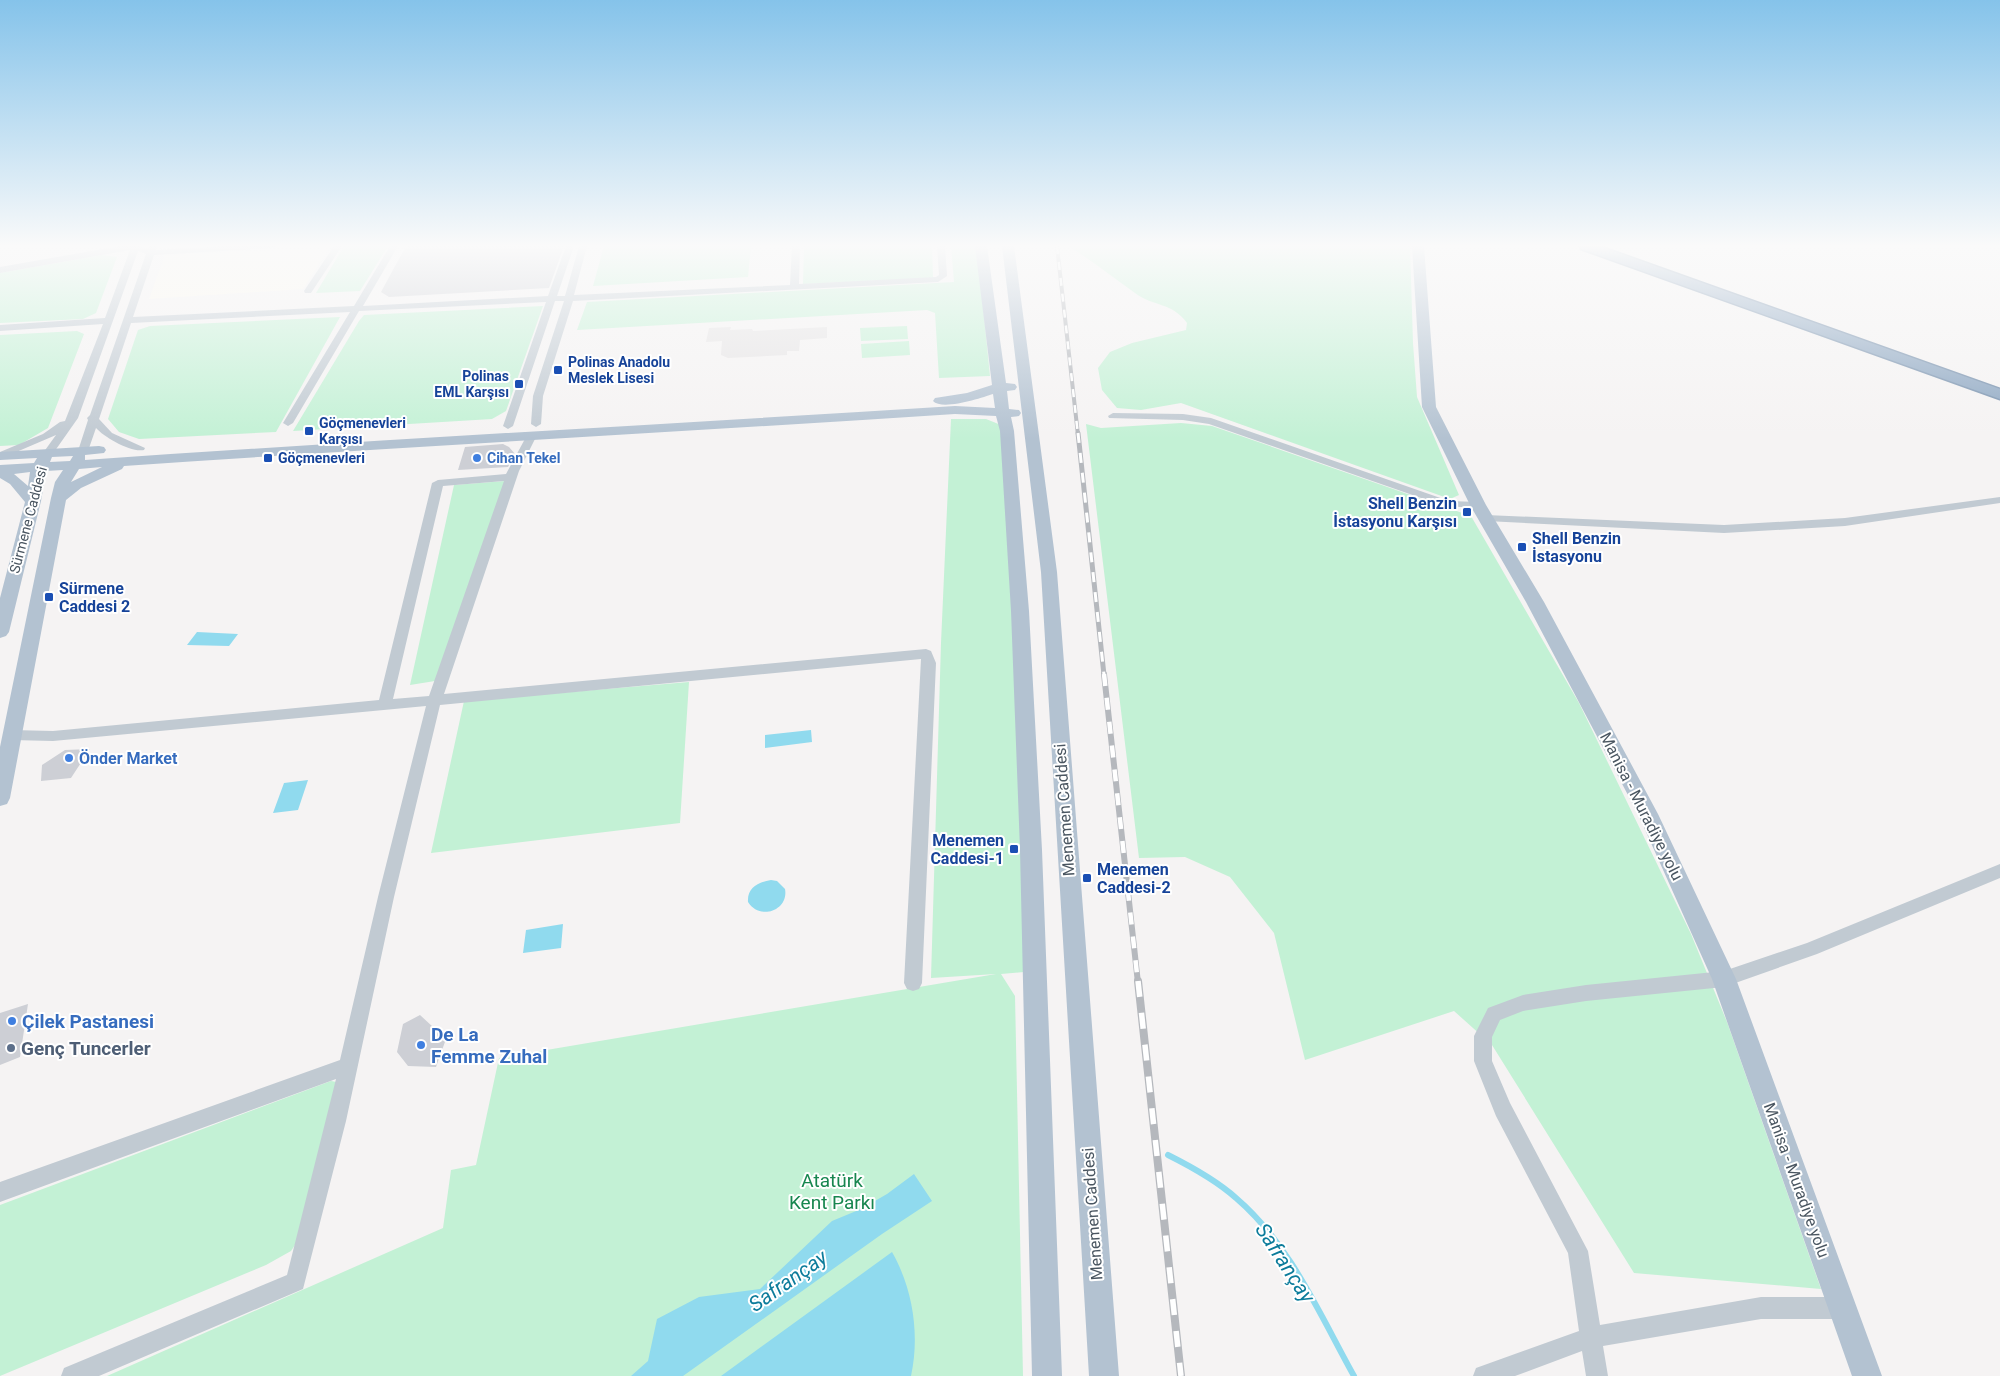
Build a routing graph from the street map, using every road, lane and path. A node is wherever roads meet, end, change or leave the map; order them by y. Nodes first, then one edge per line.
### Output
1 (112, 310) edge
2 (130, 310) edge
3 (280, 310) edge
4 (357, 310) edge
5 (549, 310) edge
6 (565, 310) edge
7 (990, 310) edge
8 (1016, 310) edge
9 (1422, 310) edge
10 (1766, 310) edge
11 (1795, 310) edge
12 (127, 320) junction
13 (108, 322) junction
14 (0, 328) edge
15 (2000, 382) edge
16 (1000, 387) junction
17 (1025, 387) junction
18 (2000, 394) edge
19 (1030, 412) junction
20 (1003, 414) junction
21 (1113, 416) dead end
22 (73, 418) junction
23 (92, 418) junction
24 (288, 423) dead end
25 (534, 431) junction
26 (506, 432) junction
27 (48, 453) junction
28 (137, 454) junction
29 (0, 456) edge
30 (79, 458) junction
31 (39, 467) junction
32 (0, 470) edge
33 (511, 477) junction
34 (60, 498) junction
35 (2000, 500) edge
36 (33, 501) junction
37 (1482, 511) junction
38 (0, 632) edge
39 (434, 702) junction
40 (384, 705) junction
41 (6, 735) edge
42 (0, 798) edge
43 (2000, 871) edge
44 (1724, 980) junction
45 (913, 983) dead end
46 (348, 1066) junction
47 (0, 1192) edge
48 (1843, 1308) junction
49 (1592, 1337) junction
50 (72, 1376) edge
51 (1047, 1376) edge
52 (1104, 1376) edge
53 (1484, 1376) edge
54 (1597, 1376) edge
55 (1867, 1376) edge

1 - 13 street, Sürmene Caddesi
2 - 12 street, Sürmene Caddesi
3 - 12 street
4 - 24 street
5 - 26 street
6 - 25 street
7 - 16 main road, Menemen Caddesi
8 - 17 main road, Menemen Caddesi
9 - 37 main road, Manisa - Muradiye yolu
10 - 18 highway
11 - 15 highway
12 - 23 street, Sürmene Caddesi
13 - 14 street
13 - 22 street, Sürmene Caddesi
16 - 17 main road
16 - 20 main road, Menemen Caddesi
16 - 25 main road
17 - 19 main road, Menemen Caddesi
19 - 20 main road
19 - 52 main road, Menemen Caddesi
20 - 25 main road
20 - 51 main road, Menemen Caddesi
21 - 37 street
22 - 27 street, Sürmene Caddesi
22 - 29 street
23 - 28 street
23 - 30 street, Sürmene Caddesi
25 - 26 main road
25 - 33 street
26 - 28 main road
27 - 29 main road
27 - 30 main road
27 - 31 main road, Sürmene Caddesi
28 - 30 main road
28 - 34 main road
30 - 31 main road
30 - 34 main road, Sürmene Caddesi
31 - 32 main road
31 - 36 main road, Sürmene Caddesi
32 - 36 main road
33 - 39 street
33 - 40 street
34 - 41 main road, Sürmene Caddesi
35 - 37 street
36 - 38 main road, Sürmene Caddesi
37 - 44 main road, Manisa - Muradiye yolu
39 - 40 street
39 - 45 street
39 - 46 street
40 - 41 street
41 - 42 main road, Sürmene Caddesi
43 - 44 street
44 - 48 main road, Manisa - Muradiye yolu
44 - 49 street
46 - 47 street
46 - 50 street
48 - 49 street
48 - 55 main road, Manisa - Muradiye yolu
49 - 53 street
49 - 54 street

